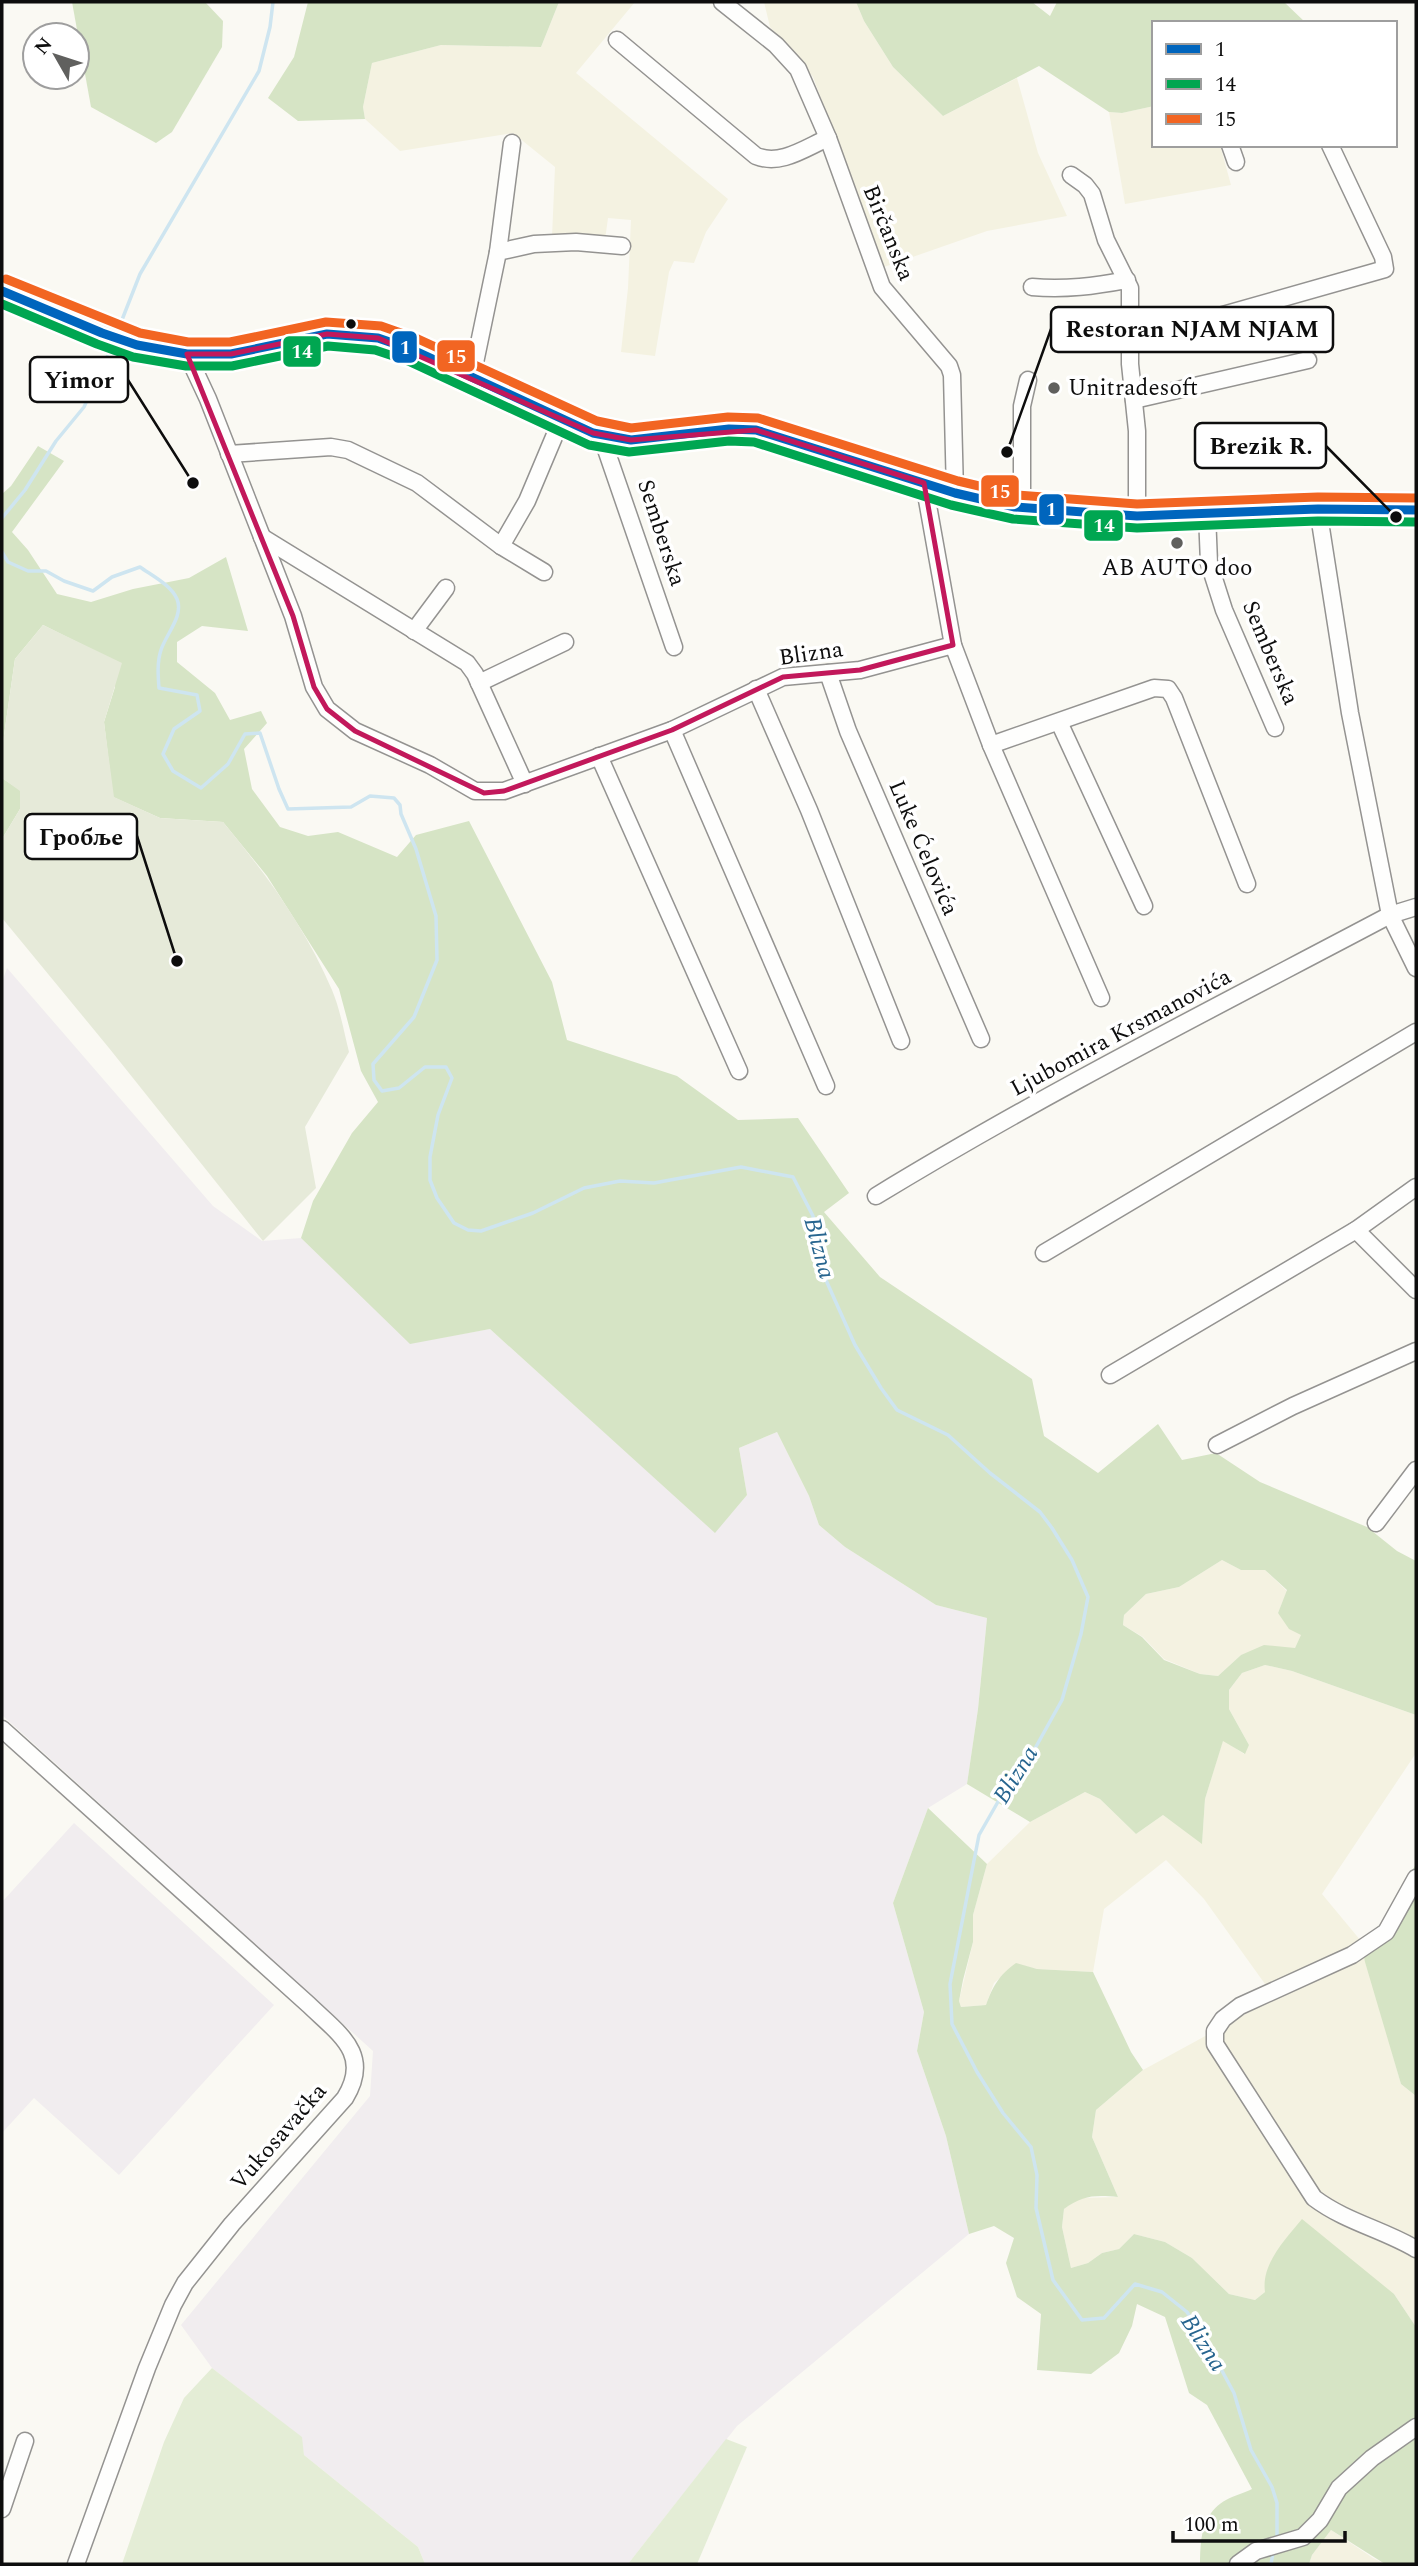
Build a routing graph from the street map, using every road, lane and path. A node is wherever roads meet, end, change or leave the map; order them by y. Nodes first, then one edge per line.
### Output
1 (722, 2) edge
2 (617, 40) dead end
3 (828, 138) junction
4 (512, 143) dead end
5 (1231, 147) edge
6 (1331, 147) edge
7 (1236, 162) dead end
8 (1071, 175) dead end
9 (622, 246) dead end
10 (498, 252) junction
11 (1127, 280) junction
12 (1032, 288) dead end
13 (2, 292) edge
14 (1131, 341) junction
15 (187, 354) junction
16 (1308, 359) dead end
17 (472, 377) junction
18 (1028, 380) dead end
19 (1134, 400) junction
20 (562, 418) junction
21 (601, 435) junction
22 (229, 454) junction
23 (924, 483) junction
24 (955, 493) junction
25 (1022, 508) junction
26 (1318, 509) junction
27 (1416, 510) edge
28 (1208, 514) junction
29 (1137, 516) junction
30 (261, 536) junction
31 (501, 546) junction
32 (544, 572) dead end
33 (446, 588) dead end
34 (414, 631) junction
35 (565, 642) dead end
36 (953, 645) junction
37 (674, 647) dead end
38 (828, 673) junction
39 (479, 683) junction
40 (756, 689) junction
41 (1059, 722) junction
42 (1275, 728) dead end
43 (671, 730) junction
44 (991, 745) junction
45 (599, 756) junction
46 (525, 784) junction
47 (1247, 884) dead end
48 (1144, 906) dead end
49 (1416, 907) edge
50 (1390, 915) junction
51 (1416, 968) edge
52 (1101, 998) dead end
53 (1416, 1032) edge
54 (981, 1039) dead end
55 (901, 1041) dead end
56 (739, 1071) dead end
57 (826, 1086) dead end
58 (1416, 1187) edge
59 (876, 1196) dead end
60 (1356, 1230) junction
61 (1044, 1253) dead end
62 (1416, 1290) edge
63 (1416, 1351) edge
64 (1110, 1375) dead end
65 (1217, 1445) dead end
66 (1416, 1470) edge
67 (1376, 1522) dead end
68 (2, 1729) edge
69 (1416, 1878) edge
70 (1416, 2249) edge
71 (1416, 2427) edge
72 (25, 2441) dead end
73 (2, 2509) edge
74 (76, 2564) edge
75 (1238, 2564) edge

1 - 3 street, Birčanska
2 - 3 street
3 - 24 street, Birčanska
4 - 10 street
5 - 7 street
6 - 14 street
8 - 11 street
9 - 10 street
10 - 17 street
11 - 12 street
11 - 14 street
13 - 15 main road
14 - 19 street
15 - 17 main road
15 - 22 street, Blizna
16 - 19 street
17 - 20 main road
18 - 25 street
19 - 29 street
20 - 21 main road
20 - 31 street
21 - 23 main road
21 - 37 street, Semberska
22 - 30 street, Blizna
22 - 31 street
23 - 24 main road
23 - 36 street
24 - 25 main road
25 - 29 main road
26 - 27 main road
26 - 28 main road
26 - 50 street
28 - 29 main road
28 - 42 street, Semberska
30 - 34 street
30 - 46 street, Blizna
31 - 32 street
33 - 34 street
34 - 39 street
35 - 39 street
36 - 38 street, Blizna
36 - 44 street
38 - 40 street, Blizna
38 - 54 street, Luke Ćelovića
39 - 46 street
40 - 43 street, Blizna
40 - 55 street
41 - 44 street
41 - 47 street
41 - 48 street
43 - 45 street, Blizna
43 - 57 street
44 - 52 street
45 - 46 street, Blizna
45 - 56 street
49 - 50 street, Ljubomira Krsmanovića
50 - 51 street
50 - 59 street, Ljubomira Krsmanovića
53 - 61 street
58 - 60 street
60 - 62 street
60 - 64 street
63 - 65 street
66 - 67 street
68 - 74 street, Vukosavačka
69 - 70 street
71 - 75 street
72 - 73 street

